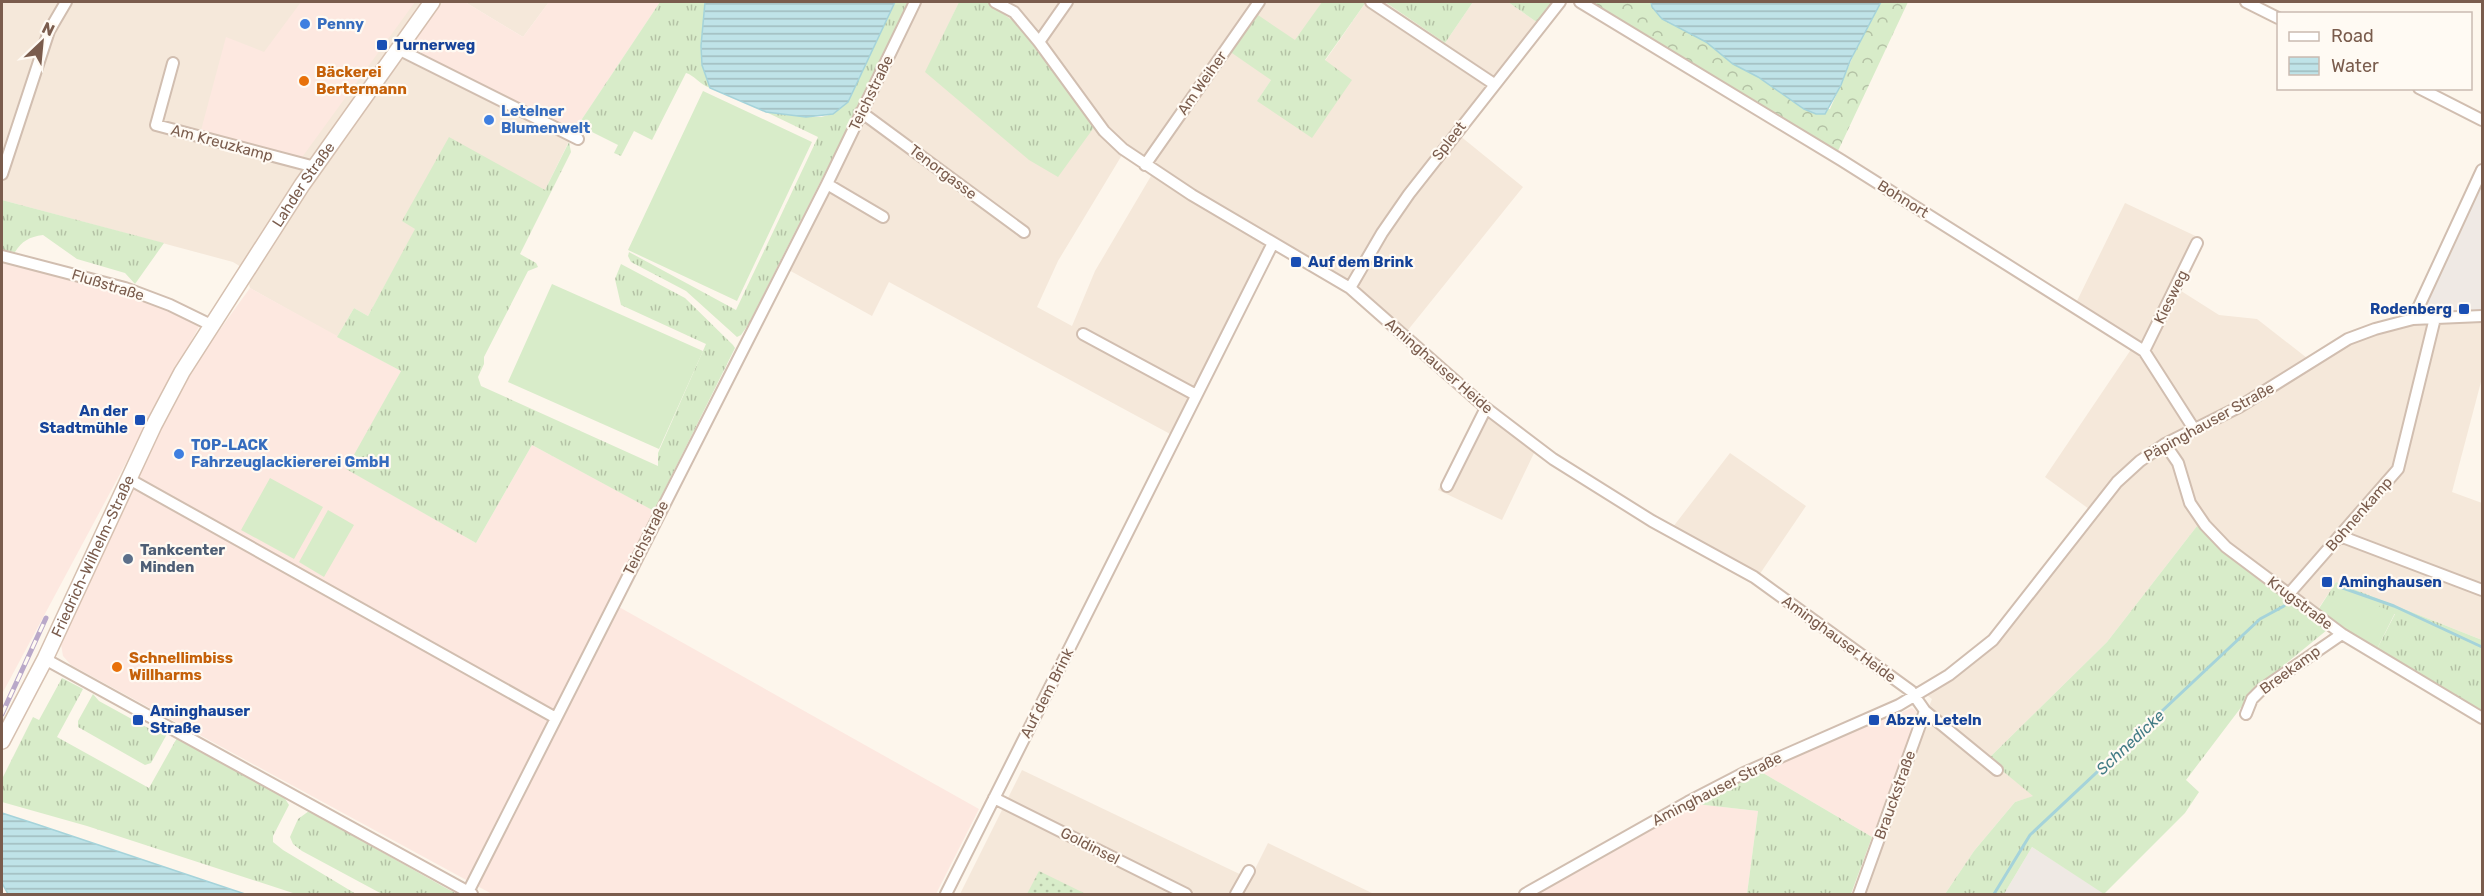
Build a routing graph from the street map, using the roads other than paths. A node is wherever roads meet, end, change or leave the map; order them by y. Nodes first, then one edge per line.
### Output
1 (66, 2) edge
2 (432, 2) edge
3 (915, 2) edge
4 (995, 2) edge
5 (1067, 2) edge
6 (1259, 2) edge
7 (1371, 2) edge
8 (1560, 2) edge
9 (1580, 2) edge
10 (2246, 2) edge
11 (2277, 18) edge
12 (1039, 42) junction
13 (398, 49) junction
14 (173, 63) dead end
15 (1494, 84) junction
16 (2423, 90) edge
17 (861, 112) junction
18 (2482, 120) edge
19 (578, 139) dead end
20 (1145, 165) junction
21 (315, 167) junction
22 (2482, 170) edge
23 (2, 174) edge
24 (827, 184) junction
25 (883, 217) dead end
26 (1024, 232) dead end
27 (1274, 243) junction
28 (2197, 243) dead end
29 (2, 256) edge
30 (1350, 288) junction
31 (2482, 316) edge
32 (2435, 318) junction
33 (2413, 319) junction
34 (211, 325) junction
35 (1083, 334) dead end
36 (2144, 351) junction
37 (182, 372) joint
38 (1196, 395) junction
39 (1486, 408) junction
40 (2194, 429) junction
41 (2165, 444) junction
42 (129, 478) junction
43 (1447, 486) dead end
44 (2340, 536) junction
45 (2482, 590) edge
46 (2288, 595) junction
47 (2342, 634) junction
48 (45, 659) junction
49 (1916, 696) junction
50 (1925, 711) junction
51 (2247, 714) dead end
52 (556, 718) junction
53 (2482, 718) edge
54 (2, 741) edge
55 (1997, 770) dead end
56 (994, 798) junction
57 (1249, 871) dead end
58 (470, 893) edge
59 (946, 894) edge
60 (1186, 894) edge
61 (1236, 894) edge
62 (1525, 894) edge
63 (1859, 894) edge

1 - 23 street
2 - 13 street, Lahder Straße
3 - 17 street, Teichstraße
4 - 12 street, Aminghauser Heide
5 - 12 street
6 - 20 street, Am Weiher
7 - 15 street
8 - 15 street, Spleet
9 - 36 street, Bohnort
10 - 11 street
12 - 20 street, Aminghauser Heide
13 - 19 street
13 - 21 street, Lahder Straße
14 - 21 street, Am Kreuzkamp
15 - 30 street, Spleet
16 - 18 street
17 - 24 street, Teichstraße
17 - 26 street, Tenorgasse
20 - 27 street, Aminghauser Heide
21 - 34 street, Lahder Straße
22 - 33 street
24 - 25 street
24 - 52 street, Teichstraße
27 - 30 street, Aminghauser Heide
27 - 38 street, Auf dem Brink
28 - 36 street, Kiesweg
29 - 34 street, Flußstraße
30 - 39 street, Aminghauser Heide
31 - 32 street, Päpinghauser Straße
32 - 33 street, Päpinghauser Straße
32 - 44 street, Bohnenkamp
33 - 40 street, Päpinghauser Straße
34 - 37 street, Lahder Straße
35 - 38 street
36 - 40 street, Bohnort
37 - 42 street, Friedrich-Wilhelm-Straße
38 - 56 street, Auf dem Brink
39 - 43 street
39 - 49 street, Aminghauser Heide
40 - 41 street, Päpinghauser Straße
41 - 46 street, Krugstraße
41 - 49 street, Päpinghauser Straße
42 - 48 street, Friedrich-Wilhelm-Straße
42 - 52 street
44 - 45 street
44 - 46 street, Bohnenkamp
46 - 47 street, Krugstraße
47 - 51 street, Breekamp
47 - 53 street, Krugstraße
48 - 54 street, Friedrich-Wilhelm-Straße
48 - 58 street
49 - 50 street
49 - 62 street, Aminghauser Straße
50 - 55 street
50 - 63 street, Brauckstraße
52 - 58 street, Teichstraße
56 - 59 street, Auf dem Brink
56 - 60 street, Goldinsel
57 - 61 street

